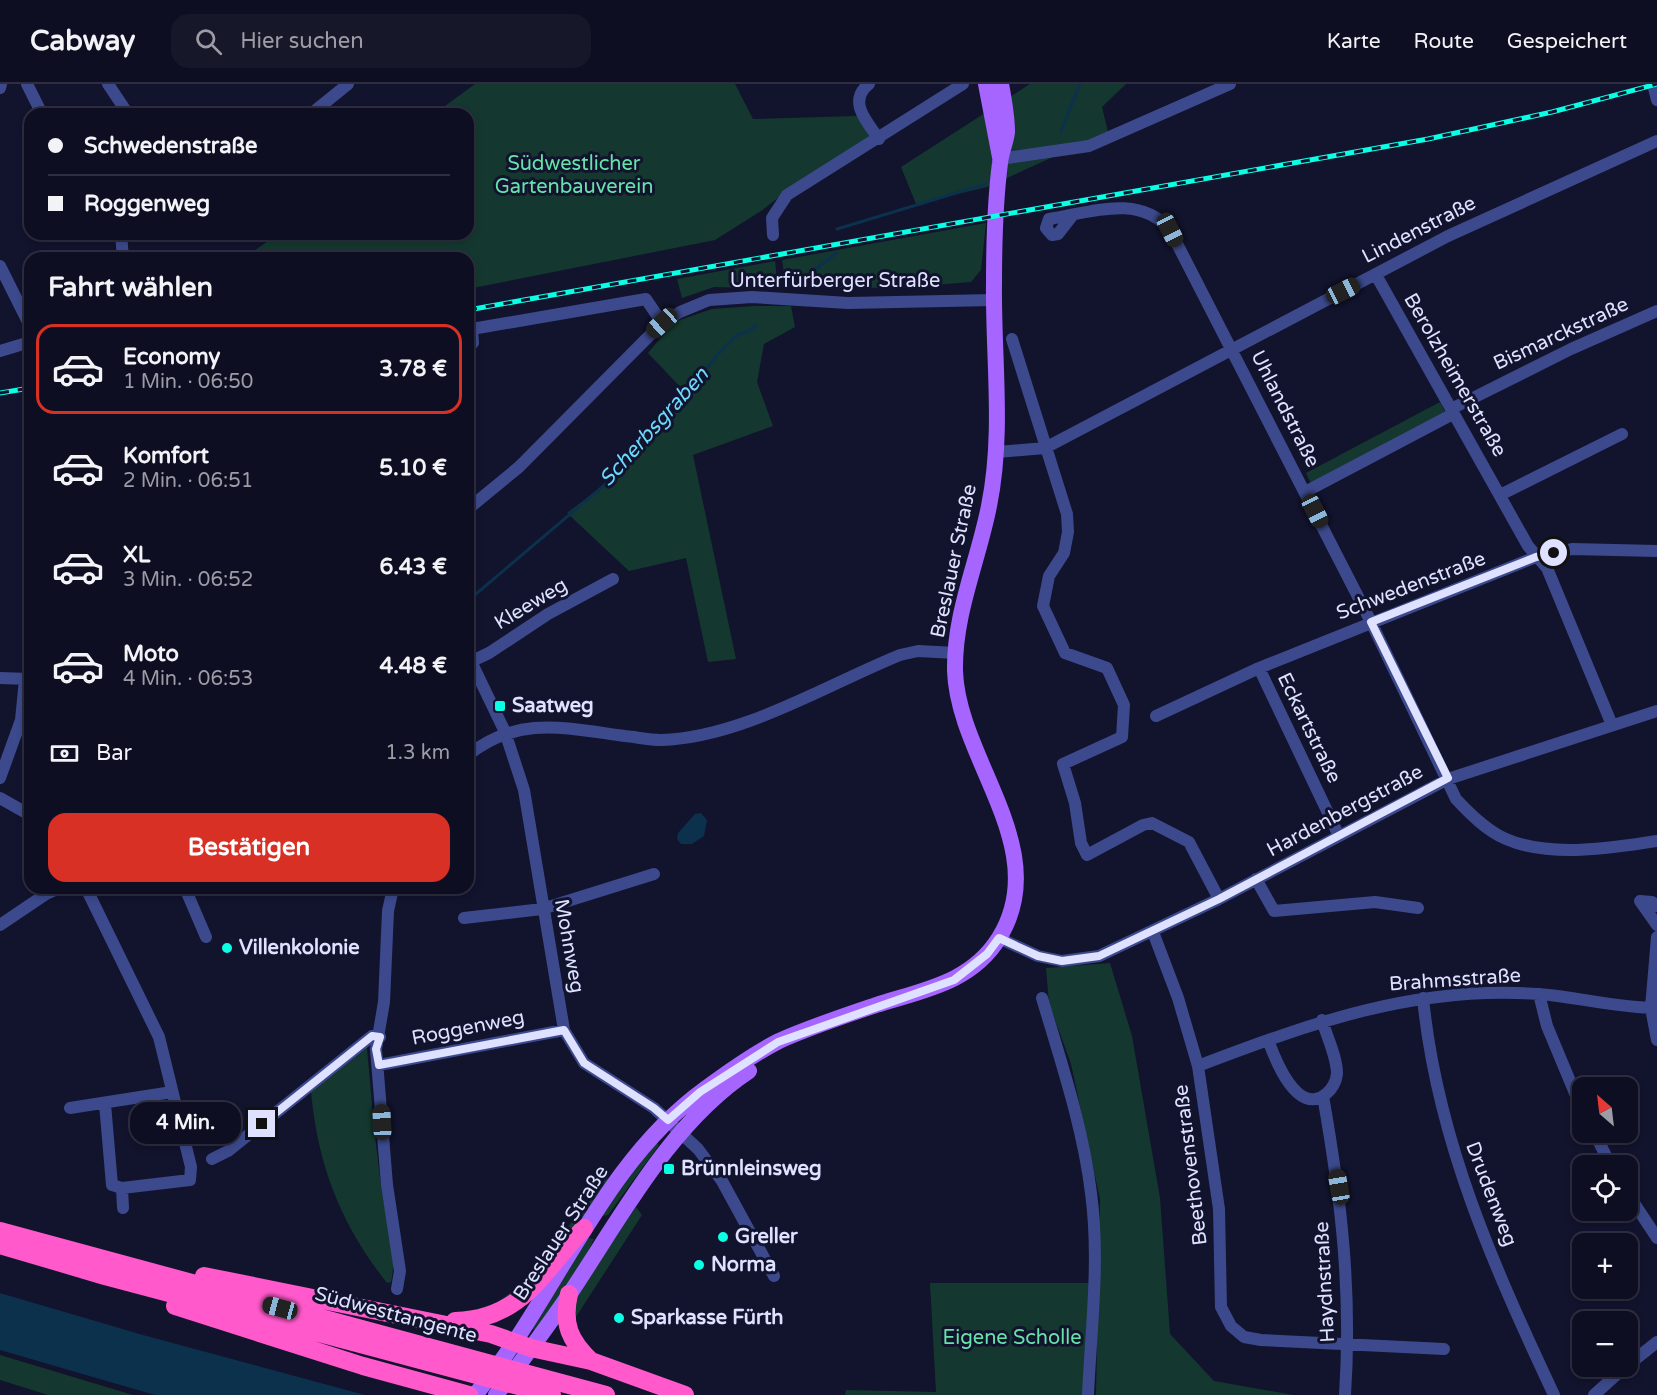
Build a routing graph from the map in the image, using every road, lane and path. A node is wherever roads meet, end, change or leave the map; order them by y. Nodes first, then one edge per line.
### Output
1 (27, 84) edge
2 (108, 84) edge
3 (348, 84) edge
4 (869, 84) edge
5 (963, 84) edge
6 (986, 84) edge
7 (1001, 84) edge
8 (1230, 84) edge
9 (39, 108) edge
10 (125, 108) edge
11 (318, 108) edge
12 (879, 139) junction
13 (1657, 141) edge
14 (1000, 159) junction
15 (1072, 216) dead end
16 (773, 235) dead end
17 (0, 266) edge
18 (1376, 275) junction
19 (994, 300) junction
20 (1657, 311) edge
21 (24, 314) edge
22 (662, 323) junction
23 (474, 327) edge
24 (1012, 339) dead end
25 (24, 344) edge
26 (1233, 349) junction
27 (0, 351) edge
28 (1452, 412) junction
29 (1623, 434) dead end
30 (1045, 448) junction
31 (997, 452) junction
32 (1305, 492) junction
33 (1500, 495) junction
34 (474, 504) edge
35 (1657, 551) edge
36 (1536, 557) junction
37 (613, 579) dead end
38 (1371, 622) junction
39 (956, 653) junction
40 (474, 658) edge
41 (1259, 668) junction
42 (474, 669) edge
43 (0, 678) edge
44 (24, 679) edge
45 (24, 700) edge
46 (1657, 711) edge
47 (1156, 716) dead end
48 (1612, 725) junction
49 (505, 732) junction
50 (474, 750) edge
51 (0, 778) edge
52 (1448, 778) junction
53 (0, 798) edge
54 (24, 812) edge
55 (1339, 836) junction
56 (1657, 842) edge
57 (654, 874) dead end
58 (1256, 879) junction
59 (46, 894) edge
60 (89, 894) edge
61 (188, 894) edge
62 (392, 894) edge
63 (1219, 899) junction
64 (1657, 906) edge
65 (1418, 908) dead end
66 (542, 909) junction
67 (464, 918) dead end
68 (0, 925) edge
69 (1657, 925) edge
70 (1153, 932) junction
71 (206, 937) dead end
72 (1657, 937) edge
73 (999, 938) junction
74 (1539, 994) junction
75 (1042, 998) dead end
76 (1423, 998) junction
77 (1654, 1008) edge
78 (1322, 1020) junction
79 (824, 1025) junction
80 (564, 1030) junction
81 (380, 1037) junction
82 (1268, 1040) junction
83 (1657, 1040) edge
84 (379, 1065) junction
85 (1198, 1066) junction
86 (1572, 1086) edge
87 (172, 1092) junction
88 (1323, 1096) junction
89 (105, 1104) junction
90 (70, 1107) dead end
91 (668, 1120) junction
92 (681, 1132) junction
93 (212, 1159) dead end
94 (122, 1188) junction
95 (123, 1208) dead end
96 (1638, 1209) edge
97 (584, 1228) junction
98 (0, 1231) edge
99 (1657, 1238) edge
100 (0, 1245) edge
101 (140, 1270) junction
102 (105, 1276) junction
103 (774, 1276) dead end
104 (396, 1288) dead end
105 (569, 1294) junction
106 (437, 1322) junction
107 (1657, 1342) edge
108 (521, 1344) junction
109 (1348, 1346) junction
110 (1444, 1349) dead end
111 (1638, 1357) edge
112 (591, 1361) junction
113 (1614, 1377) edge
114 (437, 1390) edge
115 (469, 1395) edge
116 (475, 1395) edge
117 (496, 1395) edge
118 (552, 1395) edge
119 (606, 1395) edge
120 (685, 1395) edge
121 (1088, 1395) edge
122 (1346, 1395) edge
123 (1554, 1395) edge
124 (1594, 1395) edge

1 - 9 street
2 - 10 street
3 - 11 street
4 - 12 street
5 - 12 street
6 - 14 main road, Breslauer Straße
7 - 14 main road, Breslauer Straße
8 - 14 street
12 - 16 street
13 - 18 street, Lindenstraße
14 - 19 main road, Breslauer Straße
15 - 26 street, Uhlandstraße
17 - 21 street
18 - 26 street, Lindenstraße
18 - 28 street, Berolzheimerstraße
19 - 22 street, Unterfürberger Straße
19 - 31 main road, Breslauer Straße
20 - 28 street, Bismarckstraße
22 - 23 street
22 - 34 street, Unterfürberger Straße
24 - 30 street
25 - 27 street
26 - 30 street, Lindenstraße
26 - 32 street, Uhlandstraße
28 - 32 street, Bismarckstraße
28 - 33 street, Berolzheimerstraße
29 - 33 street
30 - 31 street, Lindenstraße
30 - 63 street
31 - 39 main road, Breslauer Straße
32 - 38 street, Uhlandstraße
33 - 36 street, Berolzheimerstraße
35 - 36 street, Schwedenstraße
36 - 38 street, Schwedenstraße
36 - 48 street, Berolzheimerstraße
37 - 40 street, Kleeweg
38 - 41 street, Schwedenstraße
38 - 52 street, Uhlandstraße
39 - 49 street
39 - 73 main road, Breslauer Straße
41 - 47 street, Schwedenstraße
41 - 55 street, Eckartstraße
42 - 49 street, Mohnweg
43 - 44 street
45 - 51 street
46 - 48 street, Hardenbergstraße
48 - 52 street, Hardenbergstraße
49 - 50 street
49 - 66 street, Mohnweg
52 - 55 street, Hardenbergstraße
52 - 56 street, Uhlandstraße
53 - 54 street
55 - 58 street, Hardenbergstraße
57 - 66 street
58 - 63 street, Hardenbergstraße
58 - 65 street, Hardenbergstraße
59 - 68 street
60 - 87 street
61 - 71 street
62 - 81 street
63 - 70 street, Hardenbergstraße
64 - 69 street
66 - 67 street
66 - 80 street, Mohnweg
70 - 73 street, Hardenbergstraße
70 - 85 street, Beethovenstraße
72 - 77 street
73 - 79 main road, Breslauer Straße
74 - 76 street, Brahmsstraße
74 - 77 street, Brahmsstraße
74 - 86 street
75 - 121 street
76 - 78 street, Brahmsstraße
76 - 123 street, Drudenweg
77 - 83 street
78 - 82 street, Brahmsstraße
78 - 88 street
79 - 91 main road, Breslauer Straße
79 - 92 main road, Breslauer Straße
80 - 84 street, Roggenweg
80 - 91 street, Mohnweg
81 - 84 street
81 - 93 street
82 - 85 street, Brahmsstraße
82 - 88 street
84 - 104 street
85 - 109 street, Beethovenstraße
87 - 89 street
87 - 94 street
88 - 109 street, Haydnstraße
89 - 90 street
89 - 94 street
91 - 92 street
91 - 97 main road, Breslauer Straße
92 - 103 street
92 - 105 main road, Breslauer Straße
94 - 95 street
96 - 99 street
97 - 106 highway
97 - 108 main road, Breslauer Straße
98 - 101 highway, Südwesttangente
100 - 102 highway, Südwesttangente
101 - 106 highway
101 - 119 highway, Südwesttangente
102 - 114 highway
102 - 118 highway, Südwesttangente
105 - 108 main road, Breslauer Straße
105 - 112 highway
106 - 108 highway
107 - 111 street
108 - 112 highway
108 - 116 main road
108 - 117 main road
109 - 110 street, Beethovenstraße
109 - 122 street, Haydnstraße
112 - 120 highway
113 - 124 street
114 - 115 highway

